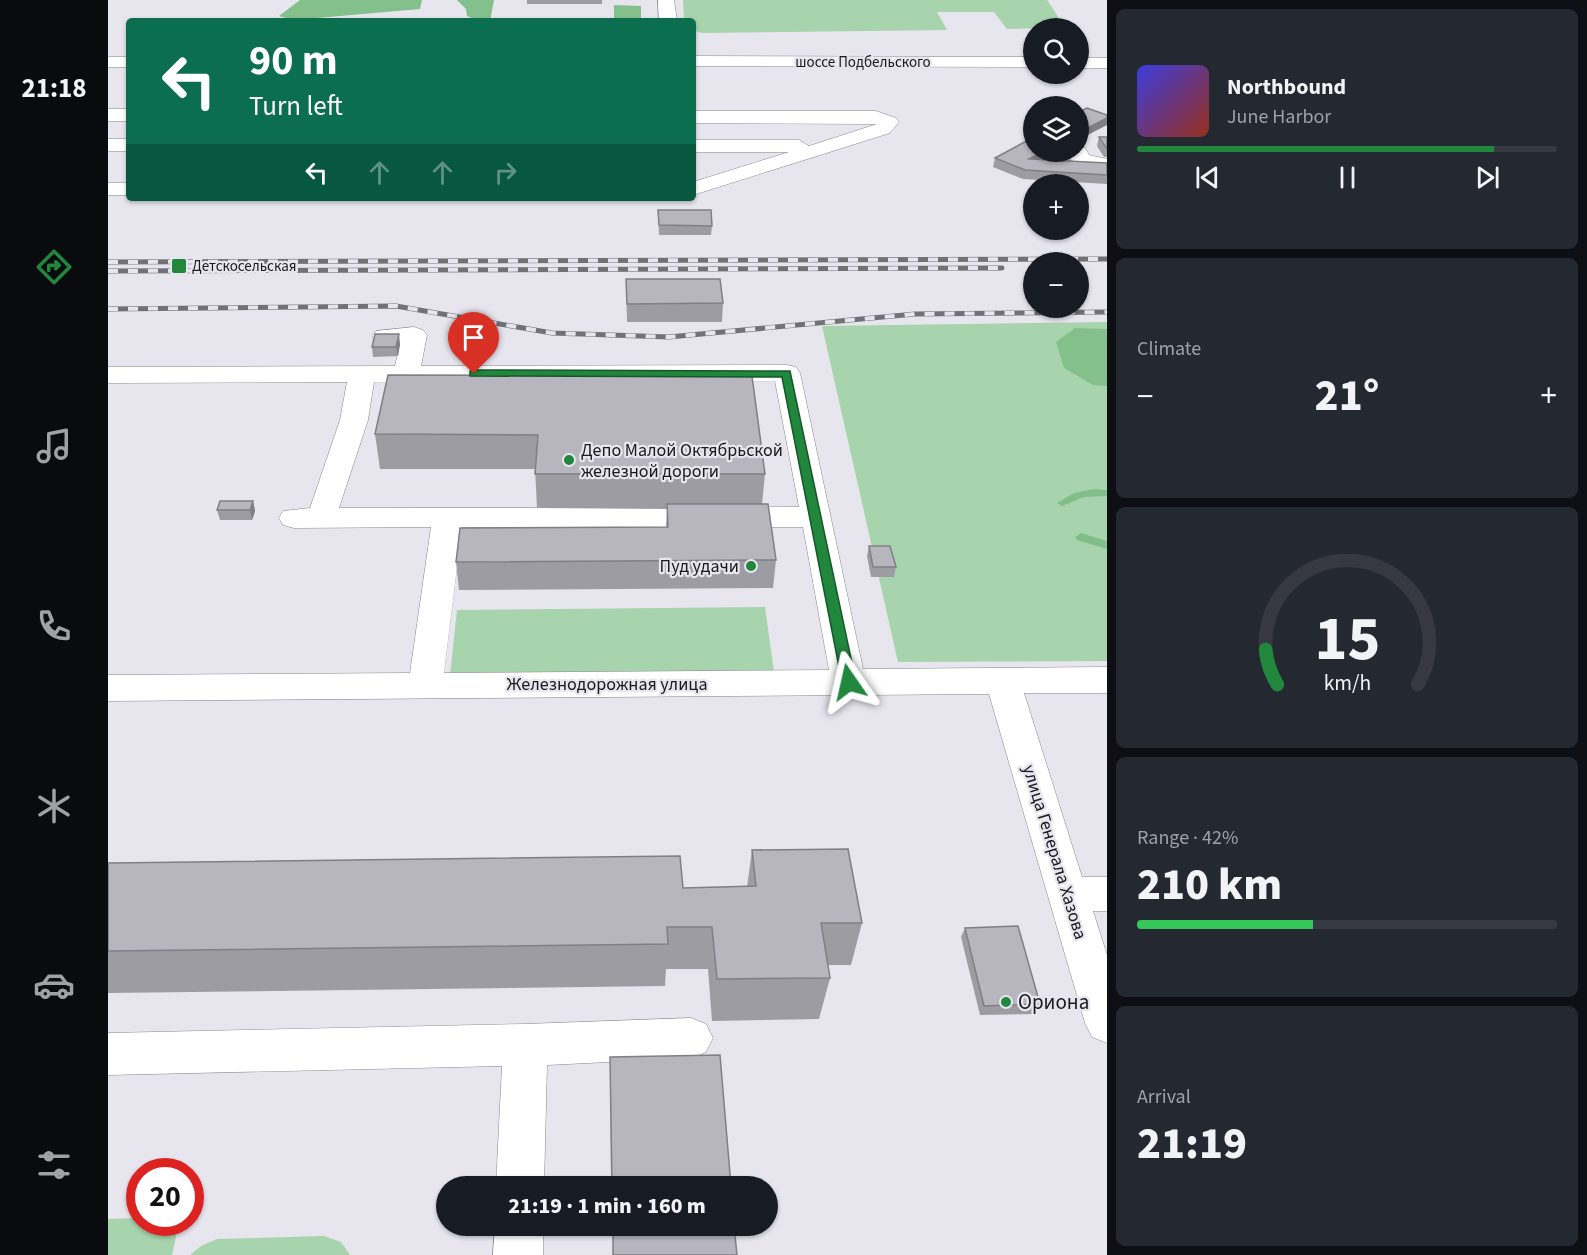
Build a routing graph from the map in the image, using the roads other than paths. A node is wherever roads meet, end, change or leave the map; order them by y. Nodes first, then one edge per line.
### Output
1 (666, 0) edge
2 (668, 18) edge
3 (108, 62) edge
4 (126, 62) edge
5 (696, 62) edge
6 (1023, 63) edge
7 (1089, 63) edge
8 (1107, 63) edge
9 (108, 116) edge
10 (126, 116) edge
11 (696, 117) edge
12 (108, 145) edge
13 (126, 145) edge
14 (696, 146) edge
15 (829, 146) junction
16 (1089, 162) edge
17 (1107, 165) edge
18 (696, 188) edge
19 (108, 189) edge
20 (126, 189) edge
21 (385, 336) edge
22 (362, 374) junction
23 (406, 374) junction
24 (108, 375) edge
25 (448, 517) junction
26 (815, 517) junction
27 (1107, 680) edge
28 (1003, 681) junction
29 (849, 682) junction
30 (425, 685) junction
31 (108, 688) edge
32 (1068, 894) junction
33 (1107, 894) edge
34 (1107, 1023) edge
35 (691, 1038) dead end
36 (525, 1045) junction
37 (108, 1054) edge
38 (520, 1176) edge
39 (519, 1236) edge
40 (518, 1255) edge

1 - 2 street
3 - 4 street
5 - 6 street, шоссе Подбельского
7 - 8 street
9 - 10 street
11 - 15 street
12 - 13 street
14 - 15 street
15 - 18 street
16 - 17 street
19 - 20 street
21 - 23 street
22 - 23 street
22 - 24 street
22 - 25 street
23 - 26 street
25 - 26 street
25 - 30 street
26 - 29 street
27 - 28 street, Железнодорожная улица
28 - 29 street, Железнодорожная улица
28 - 32 street, улица Генерала Хазова
29 - 30 street, Железнодорожная улица
30 - 31 street, Железнодорожная улица
32 - 33 street
32 - 34 street, улица Генерала Хазова
35 - 36 street
36 - 37 street
36 - 38 street
39 - 40 street

